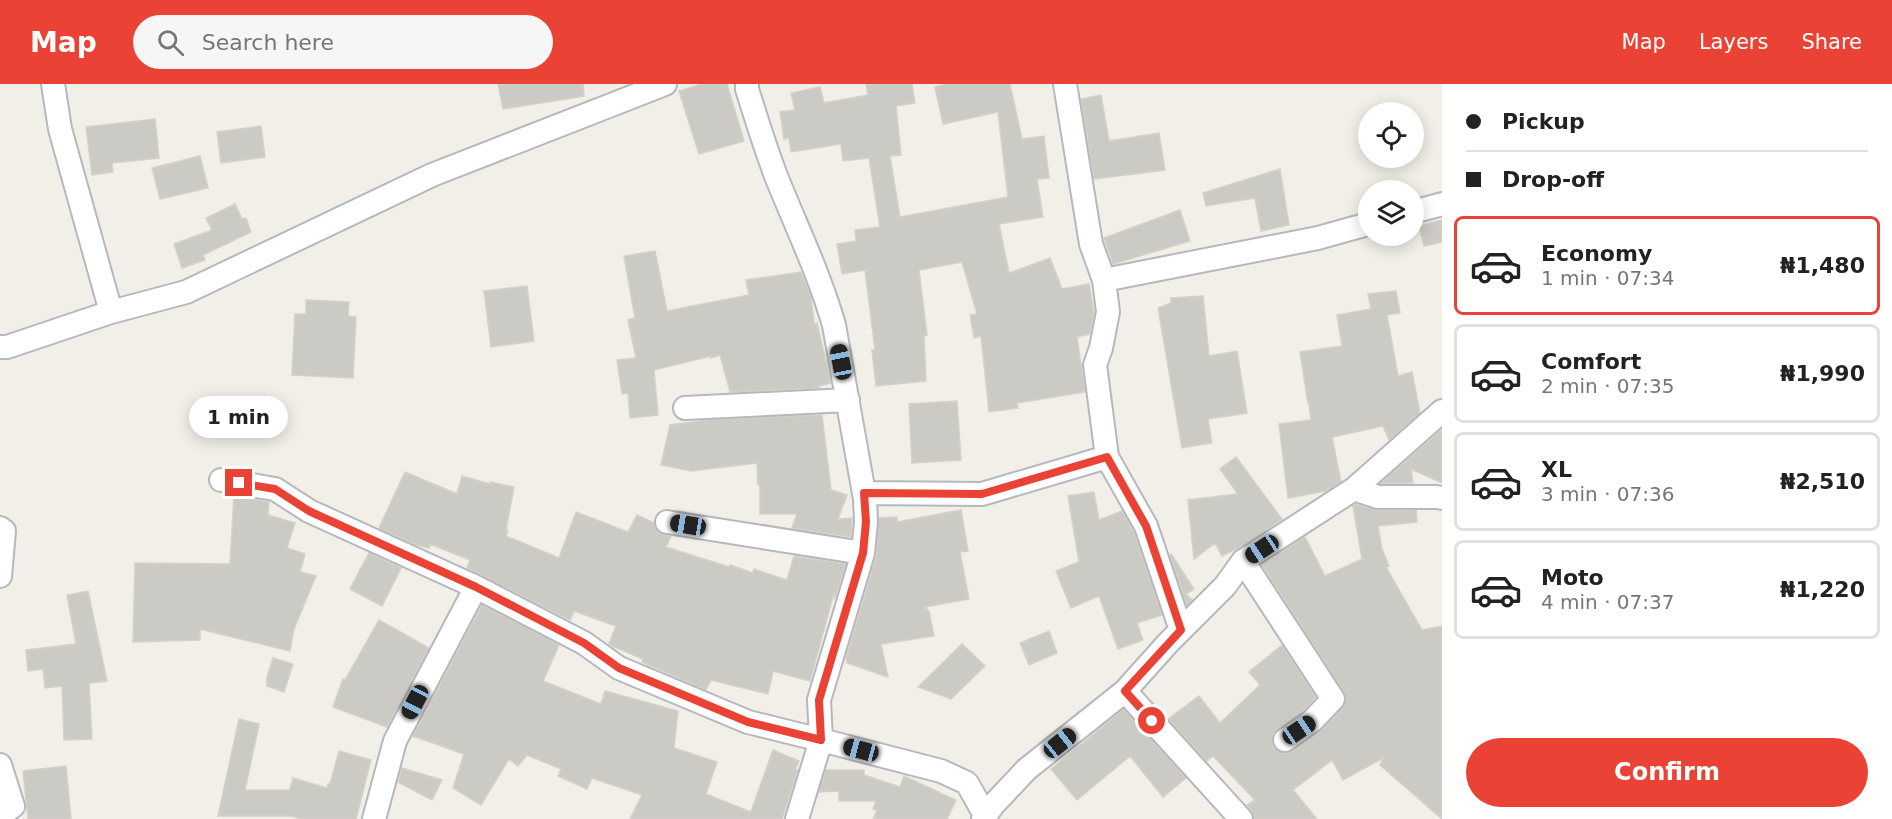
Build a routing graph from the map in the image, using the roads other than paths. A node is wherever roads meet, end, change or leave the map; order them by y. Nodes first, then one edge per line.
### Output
1 (53, 84) edge
2 (665, 84) edge
3 (747, 84) edge
4 (1065, 84) edge
5 (1442, 204) edge
6 (1424, 209) edge
7 (1358, 227) edge
8 (1104, 280) junction
9 (111, 312) junction
10 (0, 347) edge
11 (848, 400) junction
12 (685, 408) dead end
13 (1442, 411) edge
14 (1107, 457) junction
15 (221, 480) dead end
16 (1353, 489) junction
17 (864, 493) junction
18 (1442, 498) edge
19 (667, 522) dead end
20 (0, 528) edge
21 (863, 553) junction
22 (1243, 561) junction
23 (0, 576) edge
24 (476, 587) junction
25 (1181, 630) junction
26 (1125, 691) junction
27 (821, 740) junction
28 (1285, 740) dead end
29 (0, 765) edge
30 (0, 816) edge
31 (984, 817) edge
32 (374, 819) edge
33 (797, 819) edge
34 (1241, 819) edge

1 - 9 street
2 - 9 street
3 - 11 street
4 - 8 street
5 - 6 street
7 - 8 street
8 - 14 street
9 - 10 street
11 - 12 street
11 - 17 street
13 - 16 street
14 - 17 street
14 - 25 street
15 - 24 street
16 - 18 street
16 - 22 street
17 - 21 street
19 - 21 street
20 - 23 street
21 - 27 street
22 - 25 street
22 - 28 street
24 - 27 street
24 - 32 street
25 - 26 street
26 - 31 street
26 - 34 street
27 - 31 street
27 - 33 street
29 - 30 street

